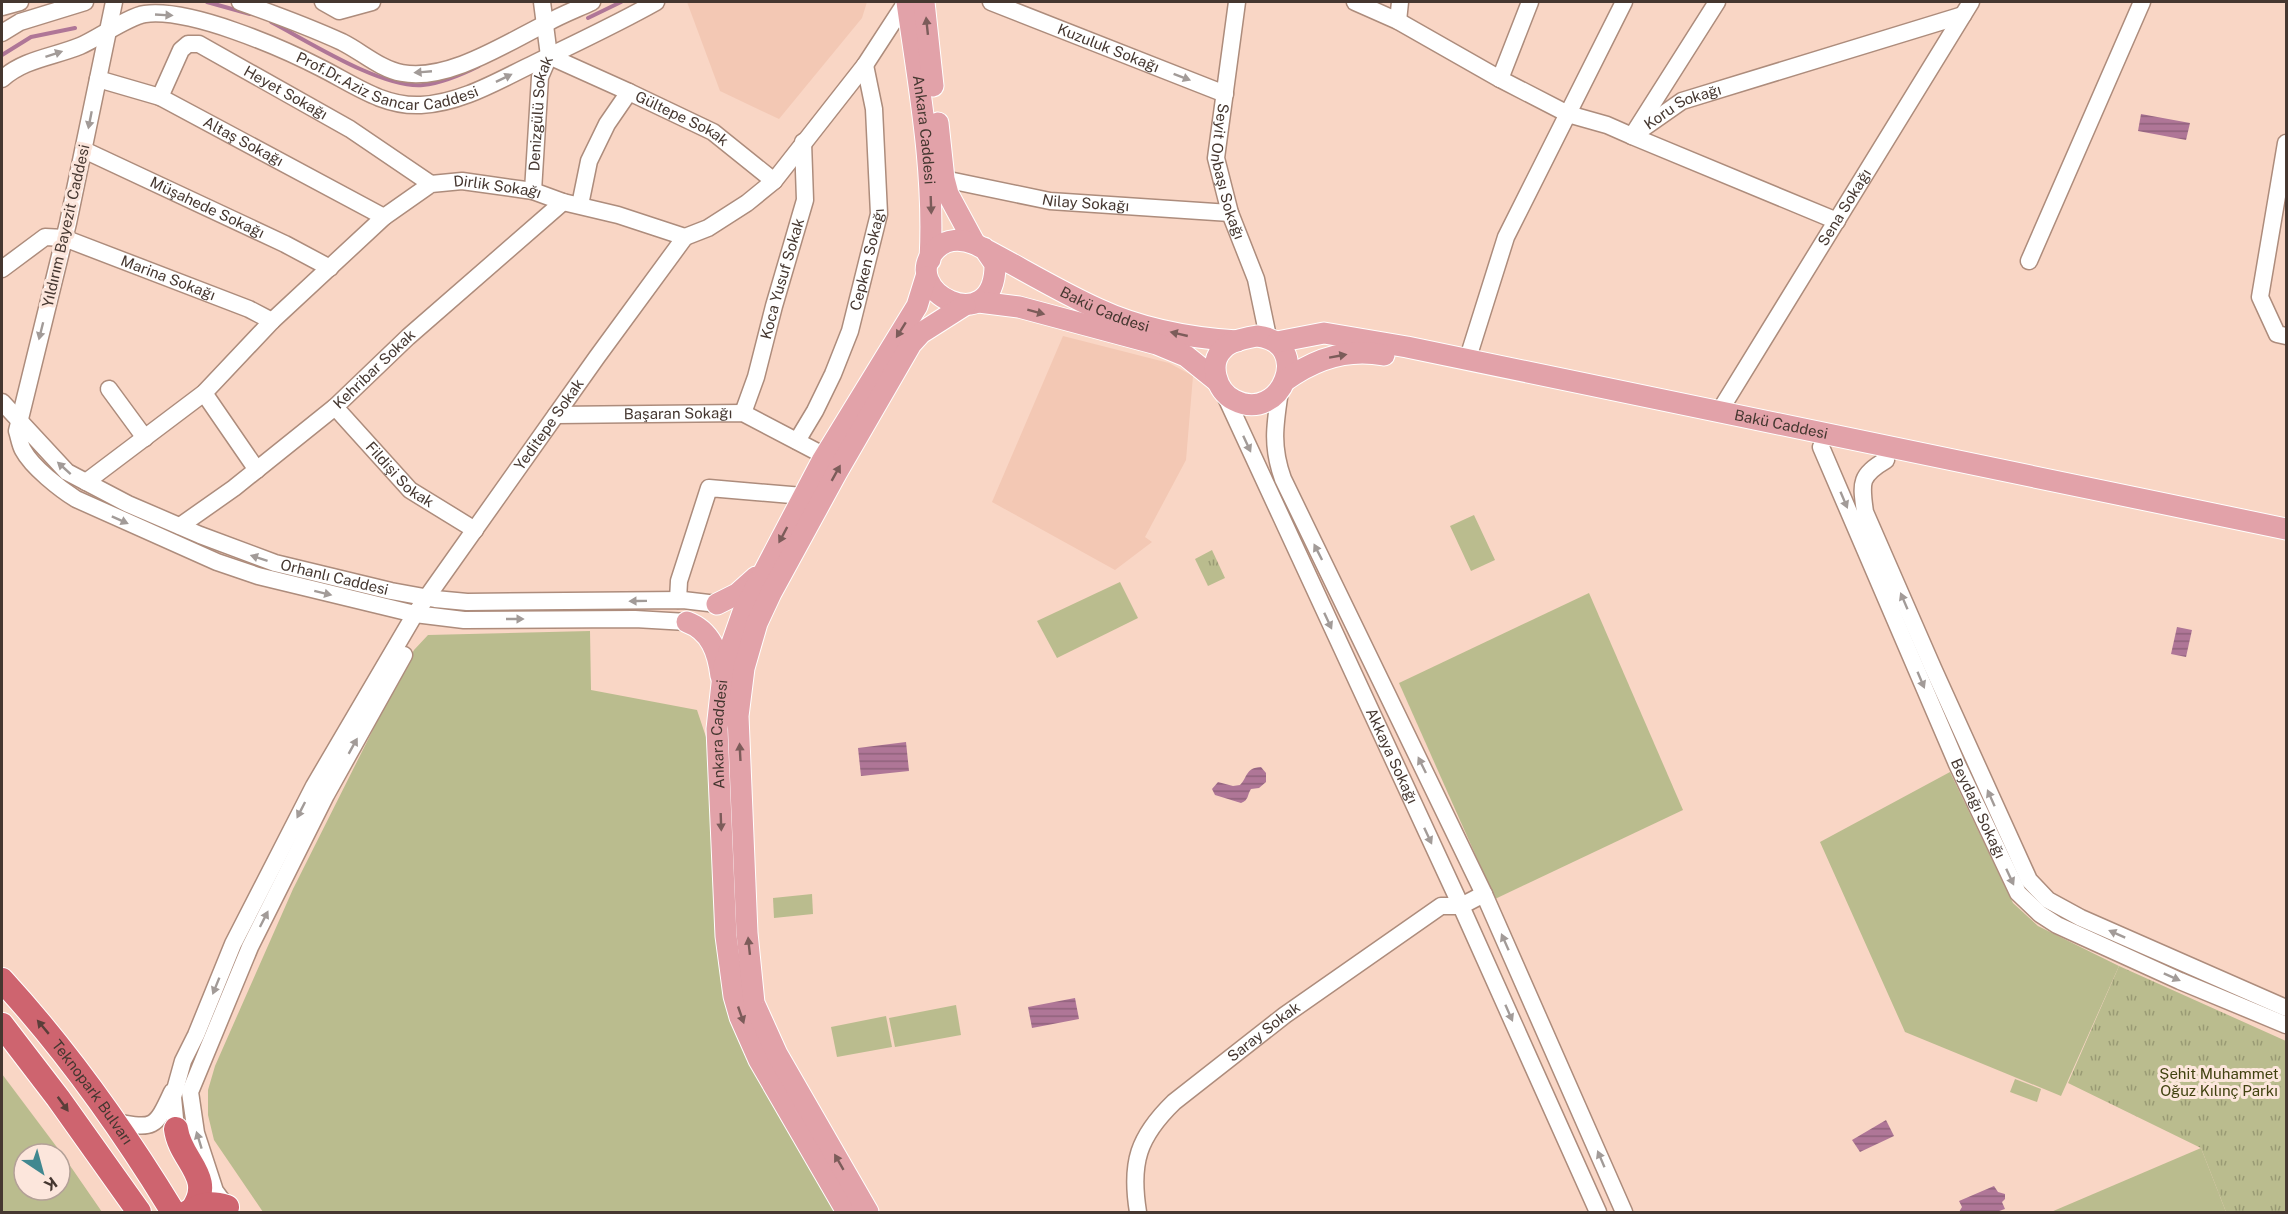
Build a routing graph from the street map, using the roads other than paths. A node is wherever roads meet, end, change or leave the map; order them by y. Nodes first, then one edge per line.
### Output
1 (20, 2) edge
2 (85, 2) edge
3 (114, 2) edge
4 (240, 2) edge
5 (323, 2) edge
6 (372, 2) edge
7 (542, 2) edge
8 (592, 2) edge
9 (656, 2) edge
10 (906, 2) edge
11 (924, 2) edge
12 (991, 2) edge
13 (1237, 2) edge
14 (1355, 2) edge
15 (1400, 2) edge
16 (1530, 2) edge
17 (1624, 2) edge
18 (1718, 2) edge
19 (2142, 2) edge
20 (2, 7) edge
21 (1967, 8) edge
22 (1398, 21) junction
23 (545, 23) junction
24 (110, 30) junction
25 (2, 33) edge
26 (549, 56) junction
27 (865, 65) junction
28 (2, 79) edge
29 (98, 79) junction
30 (1500, 79) junction
31 (629, 92) junction
32 (1225, 94) junction
33 (160, 97) junction
34 (1568, 114) junction
35 (1632, 136) junction
36 (802, 142) junction
37 (2286, 143) edge
38 (84, 150) junction
39 (944, 179) junction
40 (774, 182) junction
41 (431, 184) junction
42 (533, 191) junction
43 (572, 204) junction
44 (1230, 213) junction
45 (384, 217) junction
46 (1837, 221) junction
47 (685, 237) junction
48 (64, 238) junction
49 (980, 246) junction
50 (2029, 261) dead end
51 (4, 262) edge
52 (330, 268) junction
53 (928, 269) junction
54 (972, 304) junction
55 (272, 321) junction
56 (2286, 336) edge
57 (1271, 340) junction
58 (1237, 341) junction
59 (1467, 361) junction
60 (1283, 385) junction
61 (1220, 386) junction
62 (109, 389) dead end
63 (204, 393) junction
64 (2, 402) edge
65 (335, 407) junction
66 (1719, 412) junction
67 (743, 413) junction
68 (556, 415) junction
69 (20, 421) junction
70 (145, 438) junction
71 (797, 441) junction
72 (1821, 447) junction
73 (23, 450) joint
74 (825, 456) junction
75 (1886, 460) junction
76 (257, 470) junction
77 (86, 482) junction
78 (803, 496) junction
79 (180, 526) junction
80 (2286, 529) edge
81 (475, 530) junction
82 (2286, 541) edge
83 (766, 568) junction
84 (428, 598) junction
85 (678, 600) junction
86 (717, 604) junction
87 (415, 614) junction
88 (687, 622) junction
89 (744, 628) junction
90 (722, 682) junction
91 (1485, 894) junction
92 (1461, 906) junction
93 (241, 946) junction
94 (2, 980) edge
95 (2286, 1008) edge
96 (2, 1024) edge
97 (2286, 1025) edge
98 (178, 1077) junction
99 (1580, 1112) junction
100 (115, 1122) junction
101 (1559, 1122) junction
102 (176, 1129) joint
103 (228, 1210) edge
104 (139, 1212) edge
105 (184, 1212) edge
106 (847, 1212) edge
107 (868, 1212) edge
108 (1138, 1212) edge
109 (1598, 1212) edge
110 (1624, 1212) edge

1 - 20 street
2 - 25 street
3 - 24 street, Yıldırım Bayezit Caddesi
23 -> 4 street, Prof.Dr.Aziz Sancar Caddesi
5 - 6 street
7 - 23 street, Denizgülü Sokak
8 - 23 street, Prof.Dr.Aziz Sancar Caddesi
9 - 26 street, Prof.Dr.Aziz Sancar Caddesi
10 - 27 street
10 -> 53 main road, Ankara Caddesi
39 -> 11 main road, Ankara Caddesi
12 -> 32 street, Kuzuluk Sokağı
13 - 32 street, Seyit Onbaşı Sokağı
14 - 22 street, Koru Sokağı
15 - 22 street
16 - 30 street
17 - 34 street
18 - 35 street
19 - 50 street
21 - 35 street, Koru Sokağı
21 - 46 street, Sena Sokağı
22 - 30 street, Koru Sokağı
23 - 26 street, Denizgülü Sokak
24 -> 26 street, Prof.Dr.Aziz Sancar Caddesi
28 -> 24 street, Prof.Dr.Aziz Sancar Caddesi
24 - 29 street, Yıldırım Bayezit Caddesi
26 - 31 street
26 - 42 street, Denizgülü Sokak
27 - 36 street
27 - 71 street, Cepken Sokağı
29 - 33 street, Altaş Sokağı
29 -> 38 street, Yıldırım Bayezit Caddesi
30 - 34 street, Koru Sokağı
31 - 40 street, Gültepe Sokak
31 - 43 street, Gültepe Sokak
32 - 44 street, Seyit Onbaşı Sokağı
33 - 41 street, Heyet Sokağı
33 - 45 street, Altaş Sokağı
34 - 35 street, Koru Sokağı
34 - 59 street
35 - 46 street
36 - 40 street
36 - 67 street, Koca Yusuf Sokak
37 - 56 street
38 - 48 street, Yıldırım Bayezit Caddesi
38 - 52 street, Müşahede Sokağı
39 - 44 street, Nilay Sokağı
39 - 49 main road, Ankara Caddesi
40 - 47 street
41 - 42 street, Dirlik Sokağı
41 - 45 street, Dirlik Sokağı
42 - 43 street, Dirlik Sokağı
43 - 47 street, Dirlik Sokağı
43 - 65 street, Kehribar Sokak
44 - 57 street, Seyit Onbaşı Sokağı
45 - 52 street, Dirlik Sokağı
46 - 66 street, Sena Sokağı
47 - 68 street, Yeditepe Sokak
48 - 51 street
48 - 55 street, Marina Sokağı
48 -> 69 street, Yıldırım Bayezit Caddesi
49 - 53 main road
49 - 54 main road
58 -> 49 main road, Bakü Caddesi
52 - 55 street, Dirlik Sokağı
53 - 54 main road
53 -> 74 main road, Ankara Caddesi
54 -> 61 main road, Bakü Caddesi
89 -> 54 main road, Ankara Caddesi
55 - 63 street, Dirlik Sokağı
57 - 58 main road, Bakü Caddesi
57 - 59 main road, Bakü Caddesi
57 - 60 main road
58 - 61 main road
59 - 66 main road, Bakü Caddesi
60 - 61 main road, Bakü Caddesi
60 -> 72 main road, Bakü Caddesi
91 -> 60 street, Akkaya Sokağı
61 -> 92 street, Akkaya Sokağı
62 - 70 street
63 - 70 street, Dirlik Sokağı
63 - 76 street
64 - 69 street, Orhanlı Caddesi
65 - 76 street, Kehribar Sokak
65 - 81 street, Fildişi Sokak
66 - 80 main road, Bakü Caddesi
67 - 68 street, Başaran Sokağı
67 - 71 street, Başaran Sokağı
68 - 81 street, Yeditepe Sokak
69 - 73 street, Yıldırım Bayezit Caddesi
77 -> 69 street, Orhanlı Caddesi
70 - 77 street, Dirlik Sokağı
71 - 74 street, Başaran Sokağı
72 - 75 main road, Bakü Caddesi
72 -> 97 street, Beydağı Sokağı
73 -> 87 street, Orhanlı Caddesi
74 - 78 main road, Ankara Caddesi
75 - 82 main road, Bakü Caddesi
95 -> 75 street, Beydağı Sokağı
76 - 79 street, Kehribar Sokak
77 - 79 street, Orhanlı Caddesi
78 -> 83 main road, Ankara Caddesi
78 - 85 street
84 -> 79 street, Orhanlı Caddesi
81 - 84 street, Yeditepe Sokak
83 - 86 main road
83 - 89 main road, Ankara Caddesi
85 -> 84 street, Orhanlı Caddesi
84 - 87 street, Yeditepe Sokak
85 - 86 street, Orhanlı Caddesi
86 - 89 main road
87 -> 88 street, Orhanlı Caddesi
87 - 93 street
88 - 89 main road
88 - 90 main road
89 - 90 main road, Ankara Caddesi
107 -> 89 main road, Ankara Caddesi
90 -> 106 main road, Ankara Caddesi
91 - 92 street, Saray Sokak
99 -> 91 street, Akkaya Sokağı
92 -> 101 street, Akkaya Sokağı
92 - 108 street, Saray Sokak
93 -> 98 street
103 -> 93 street
100 -> 94 highway, Teknopark Bulvarı
96 -> 104 highway, Teknopark Bulvarı
98 - 100 street
98 - 102 street
99 - 101 street
110 -> 99 street, Akkaya Sokağı
100 - 105 highway, Teknopark Bulvarı
101 - 109 street, Akkaya Sokağı
102 - 105 highway
103 - 105 highway

